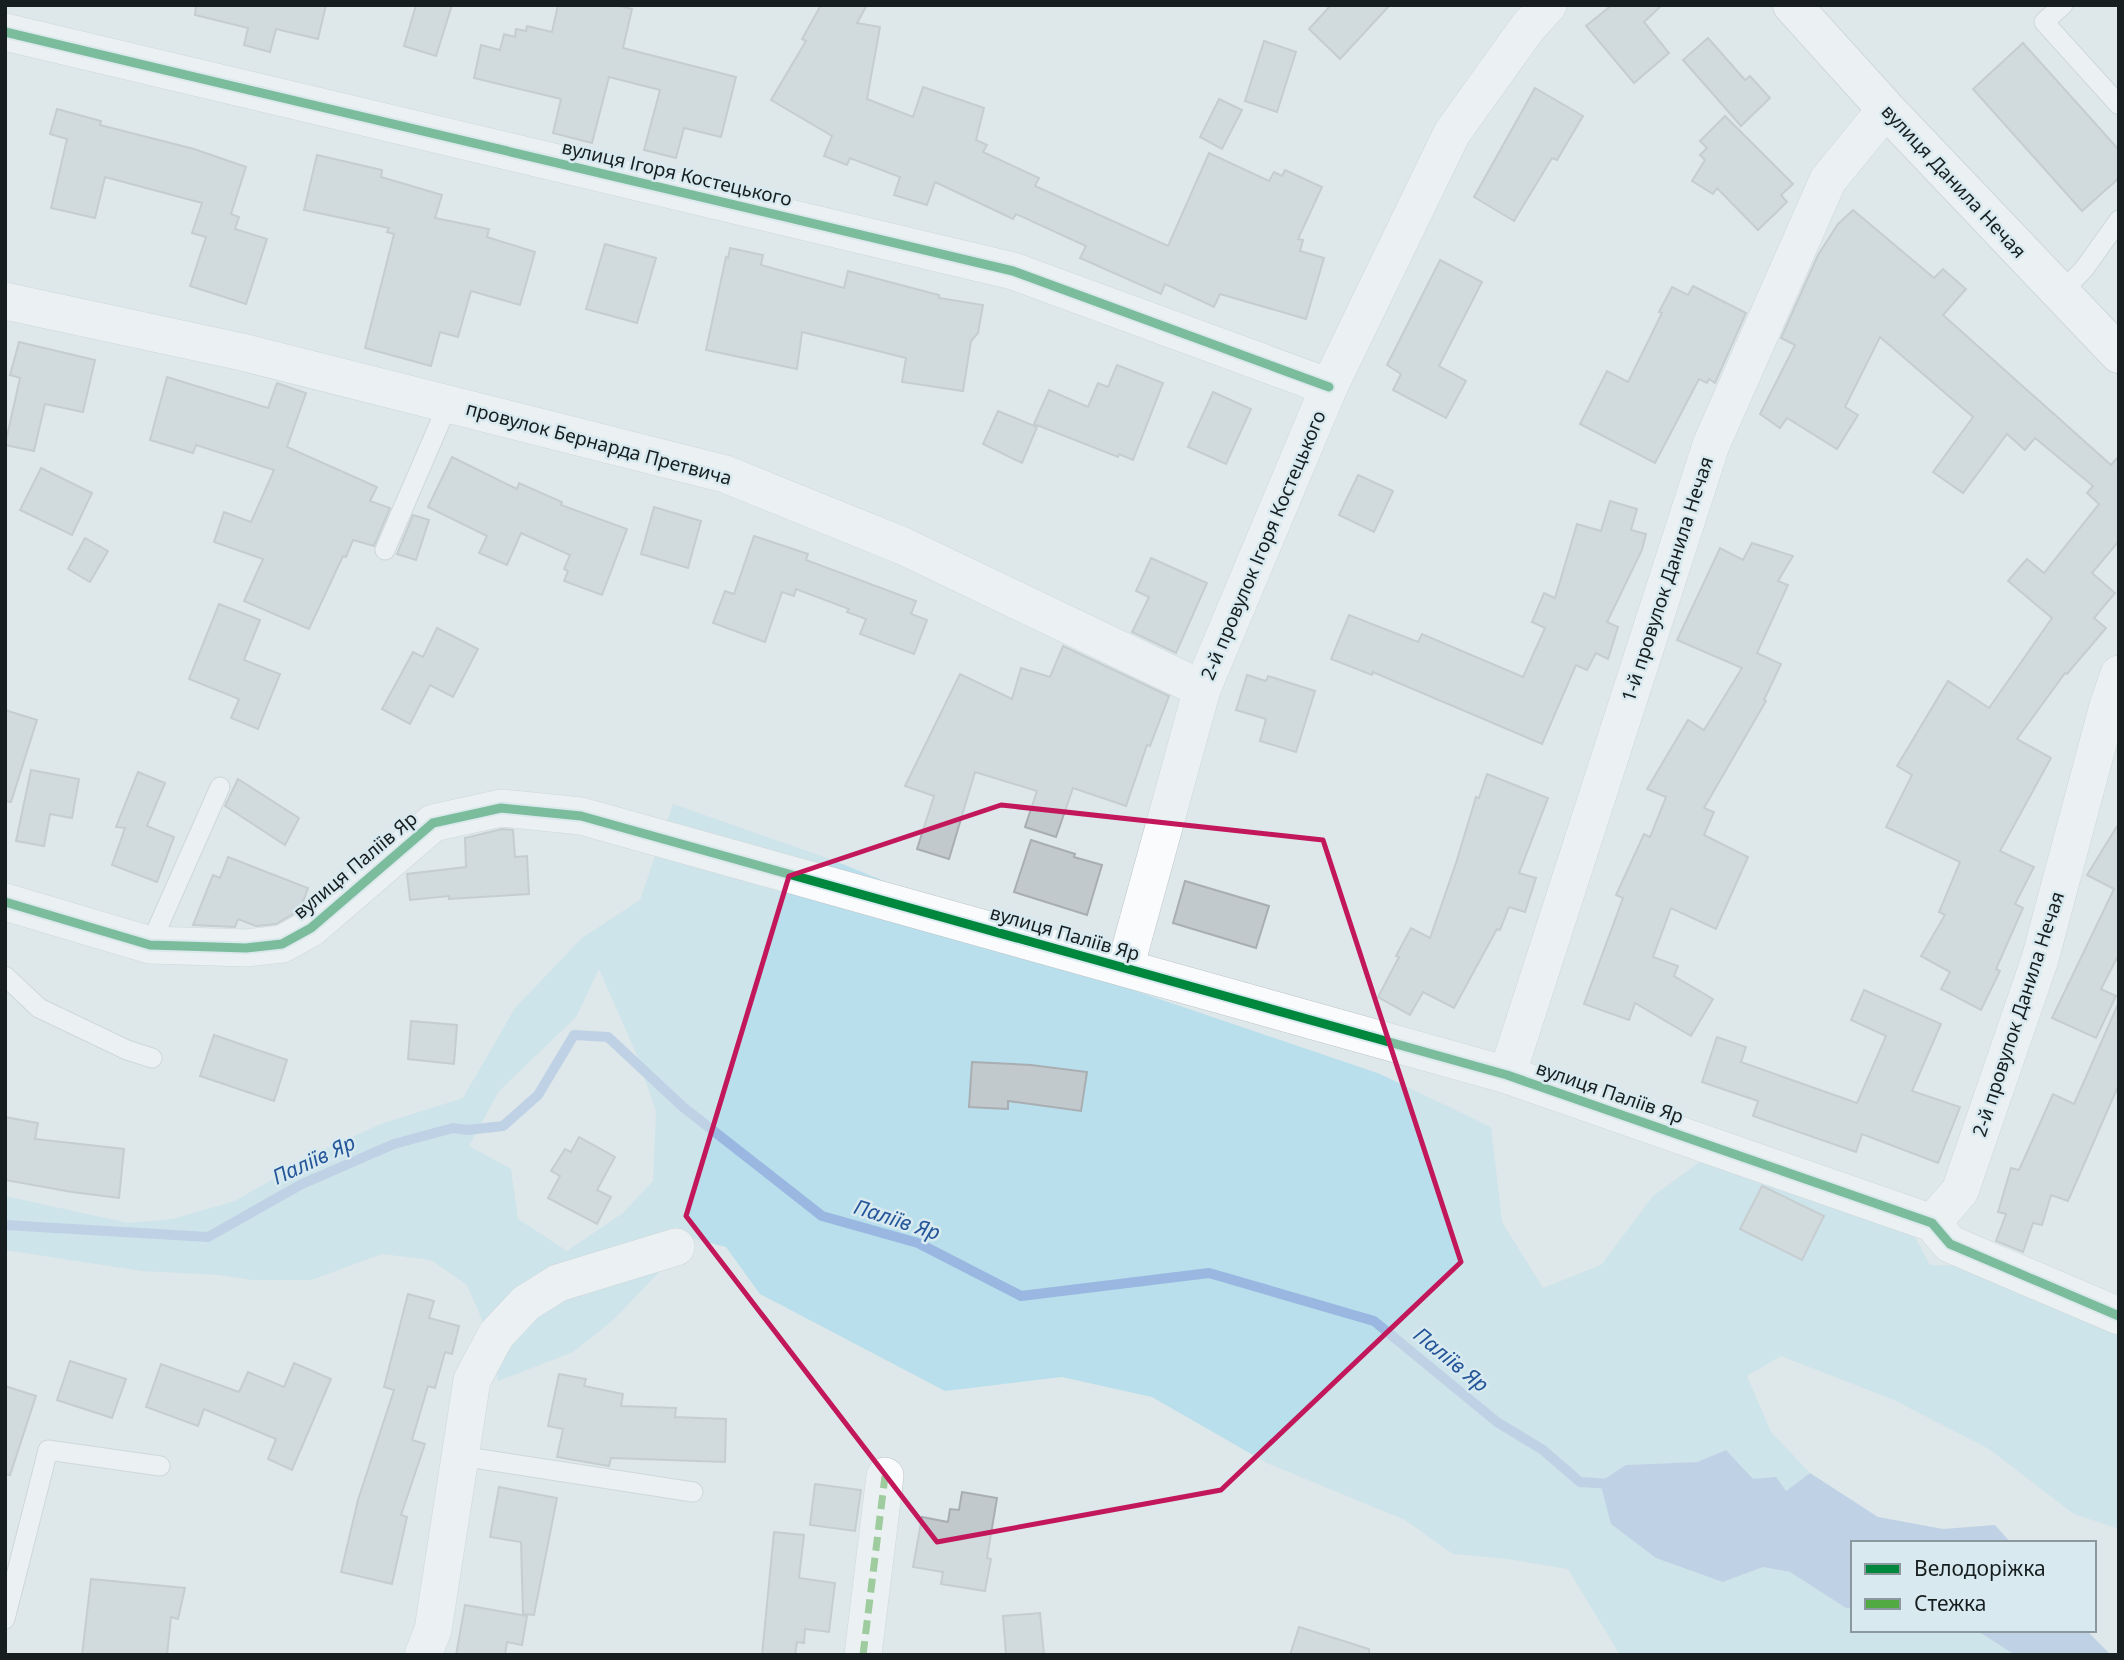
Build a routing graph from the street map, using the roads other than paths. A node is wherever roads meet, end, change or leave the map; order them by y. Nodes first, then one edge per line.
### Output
1 (1548, 5) edge
2 (1792, 5) edge
3 (2063, 5) edge
4 (5, 32) edge
5 (2119, 105) edge
6 (1886, 109) junction
7 (2119, 220) edge
8 (2060, 294) junction
9 (5, 301) edge
10 (2119, 354) edge
11 (1329, 387) junction
12 (448, 404) junction
13 (385, 550) dead end
14 (2119, 674) edge
15 (1202, 688) junction
16 (220, 788) dead end
17 (5, 902) edge
18 (150, 945) junction
19 (1125, 968) junction
20 (5, 976) edge
21 (152, 1058) dead end
22 (1507, 1075) junction
23 (1932, 1223) junction
24 (676, 1247) dead end
25 (2119, 1316) edge
26 (460, 1456) junction
27 (160, 1466) dead end
28 (885, 1476) dead end
29 (693, 1492) dead end
30 (6, 1607) edge
31 (423, 1655) edge
32 (863, 1655) edge

1 - 11 street, 2-й провулок Ігоря Костецького
2 - 6 main road, вулиця Данила Нечая
3 - 5 lane
4 - 11 street, вулиця Ігоря Костецького
6 - 8 main road, вулиця Данила Нечая
6 - 22 street, 1-й провулок Данила Нечая
7 - 8 lane
8 - 10 main road, вулиця Данила Нечая
9 - 12 street, провулок Бернарда Претвича
11 - 15 street, 2-й провулок Ігоря Костецького
12 - 13 lane
12 - 15 street, провулок Бернарда Претвича
14 - 23 street, 2-й провулок Данила Нечая
15 - 19 street, 2-й провулок Ігоря Костецького
16 - 18 lane
17 - 18 street, вулиця Паліїв Яр
18 - 19 street, вулиця Паліїв Яр
19 - 22 street, вулиця Паліїв Яр
20 - 21 lane
22 - 23 street, вулиця Паліїв Яр
23 - 25 street, вулиця Паліїв Яр
24 - 26 street
26 - 29 lane
26 - 31 street
27 - 30 lane
28 - 32 street

